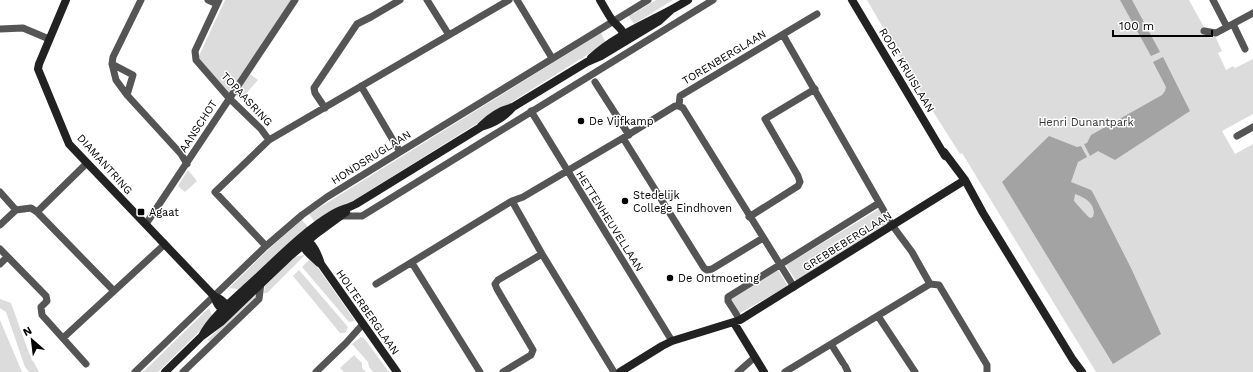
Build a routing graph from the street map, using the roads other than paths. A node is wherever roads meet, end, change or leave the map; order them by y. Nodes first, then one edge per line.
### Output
1 (66, 0) edge
2 (141, 0) edge
3 (208, 0) edge
4 (295, 0) edge
5 (400, 0) edge
6 (427, 0) edge
7 (509, 0) edge
8 (517, 0) edge
9 (600, 0) edge
10 (648, 0) edge
11 (688, 0) edge
12 (713, 0) edge
13 (852, 0) edge
14 (1213, 0) edge
15 (218, 2) edge
16 (1253, 13) edge
17 (817, 14) dead end
18 (613, 21) junction
19 (1230, 25) junction
20 (0, 29) edge
21 (1204, 31) dead end
22 (449, 35) junction
23 (782, 35) junction
24 (623, 38) junction
25 (49, 39) junction
26 (1245, 49) dead end
27 (552, 58) junction
28 (112, 64) junction
29 (595, 82) dead end
30 (361, 86) junction
31 (815, 89) junction
32 (127, 95) junction
33 (229, 98) junction
34 (679, 106) junction
35 (325, 108) junction
36 (531, 111) junction
37 (1253, 128) edge
38 (1237, 136) dead end
39 (626, 137) junction
40 (269, 140) junction
41 (400, 152) junction
42 (88, 163) junction
43 (187, 164) junction
44 (567, 171) junction
45 (963, 182) junction
46 (0, 192) edge
47 (512, 201) junction
48 (879, 203) junction
49 (356, 204) junction
50 (16, 210) junction
51 (38, 212) junction
52 (342, 216) junction
53 (749, 217) junction
54 (146, 224) junction
55 (0, 225) edge
56 (892, 225) junction
57 (763, 238) junction
58 (304, 242) junction
59 (165, 244) junction
60 (266, 246) junction
61 (0, 249) edge
62 (542, 254) junction
63 (8, 257) junction
64 (412, 263) junction
65 (0, 264) edge
66 (780, 265) junction
67 (261, 283) junction
68 (376, 284) dead end
69 (930, 284) junction
70 (794, 287) junction
71 (114, 291) junction
72 (214, 296) junction
73 (227, 310) junction
74 (878, 316) junction
75 (737, 321) junction
76 (363, 324) junction
77 (63, 338) junction
78 (672, 341) junction
79 (831, 344) junction
80 (755, 357) junction
81 (1073, 360) junction
82 (86, 364) dead end
83 (845, 367) edge
84 (135, 372) edge
85 (165, 372) edge
86 (184, 372) edge
87 (316, 372) edge
88 (397, 372) edge
89 (480, 372) edge
90 (503, 372) edge
91 (614, 372) edge
92 (620, 372) edge
93 (738, 372) edge
94 (764, 372) edge
95 (786, 372) edge
96 (915, 372) edge
97 (987, 372) edge
98 (1078, 372) edge
99 (1082, 372) edge

1 - 25 main road, DIAMANTRING
2 - 28 street
3 - 15 street
4 - 33 street, AANSCHOT
5 - 35 street
6 - 22 street
7 - 22 street, TOPAASRING
8 - 27 street
9 - 18 main road
10 - 18 street, HONDSRUGLAAN
11 - 24 main road
12 - 36 street
13 - 45 main road, RODE KRUISLAAN
14 - 19 street
15 - 33 street, TOPAASRING
16 - 19 street
17 - 23 street, TORENBERGLAAN
18 - 24 main road
18 - 27 street, HONDSRUGLAAN
19 - 21 street
19 - 26 street
20 - 25 street
22 - 30 street, TOPAASRING
23 - 31 street
23 - 34 street, TORENBERGLAAN
24 - 49 main road
25 - 42 main road, DIAMANTRING
27 - 41 street, HONDSRUGLAAN
28 - 32 street
28 - 32 street
29 - 39 street
30 - 35 street, TOPAASRING
30 - 41 street
31 - 48 street
31 - 53 street
32 - 43 street
33 - 40 street, TOPAASRING
33 - 43 street, AANSCHOT
34 - 39 street
34 - 53 street
35 - 40 street, TOPAASRING
36 - 44 street, HETTENHEUVELLAAN
36 - 52 street
37 - 38 street
39 - 44 street
39 - 57 street
40 - 60 street
41 - 60 street, HONDSRUGLAAN
42 - 51 street
42 - 54 main road, DIAMANTRING
43 - 54 street, AANSCHOT
44 - 47 street
44 - 78 street, HETTENHEUVELLAAN
45 - 56 main road, GREBBEBERGLAAN
45 - 81 main road, RODE KRUISLAAN
46 - 50 street
47 - 62 street
47 - 64 street
48 - 56 street
48 - 66 street, GREBBEBERGLAAN
49 - 52 main road
49 - 58 main road
50 - 51 street
50 - 55 street
51 - 71 street
52 - 58 main road
53 - 57 street
54 - 59 main road, DIAMANTRING
56 - 69 street
56 - 70 main road, GREBBEBERGLAAN
57 - 66 street
58 - 67 main road
58 - 73 main road
58 - 76 main road, HOLTERBERGLAAN
59 - 71 street
59 - 72 main road, DIAMANTRING
60 - 72 street, HONDSRUGLAAN
61 - 63 street
62 - 90 street
62 - 91 street
63 - 65 street
63 - 77 street
64 - 68 street
64 - 89 street
66 - 70 street
66 - 75 street, GREBBEBERGLAAN
67 - 73 main road
67 - 86 street
69 - 74 street
69 - 97 street
70 - 75 main road, GREBBEBERGLAAN
71 - 77 street
72 - 73 main road, DIAMANTRING
72 - 84 street, HONDSRUGLAAN
73 - 85 main road
74 - 79 street
74 - 96 street
75 - 78 main road, GREBBEBERGLAAN
75 - 80 main road
76 - 87 street
76 - 88 main road, HOLTERBERGLAAN
77 - 82 street
78 - 92 main road, GREBBEBERGLAAN
79 - 83 street
79 - 95 street
80 - 93 street
80 - 94 main road
81 - 98 main road, RODE KRUISLAAN
81 - 99 main road, RODE KRUISLAAN

